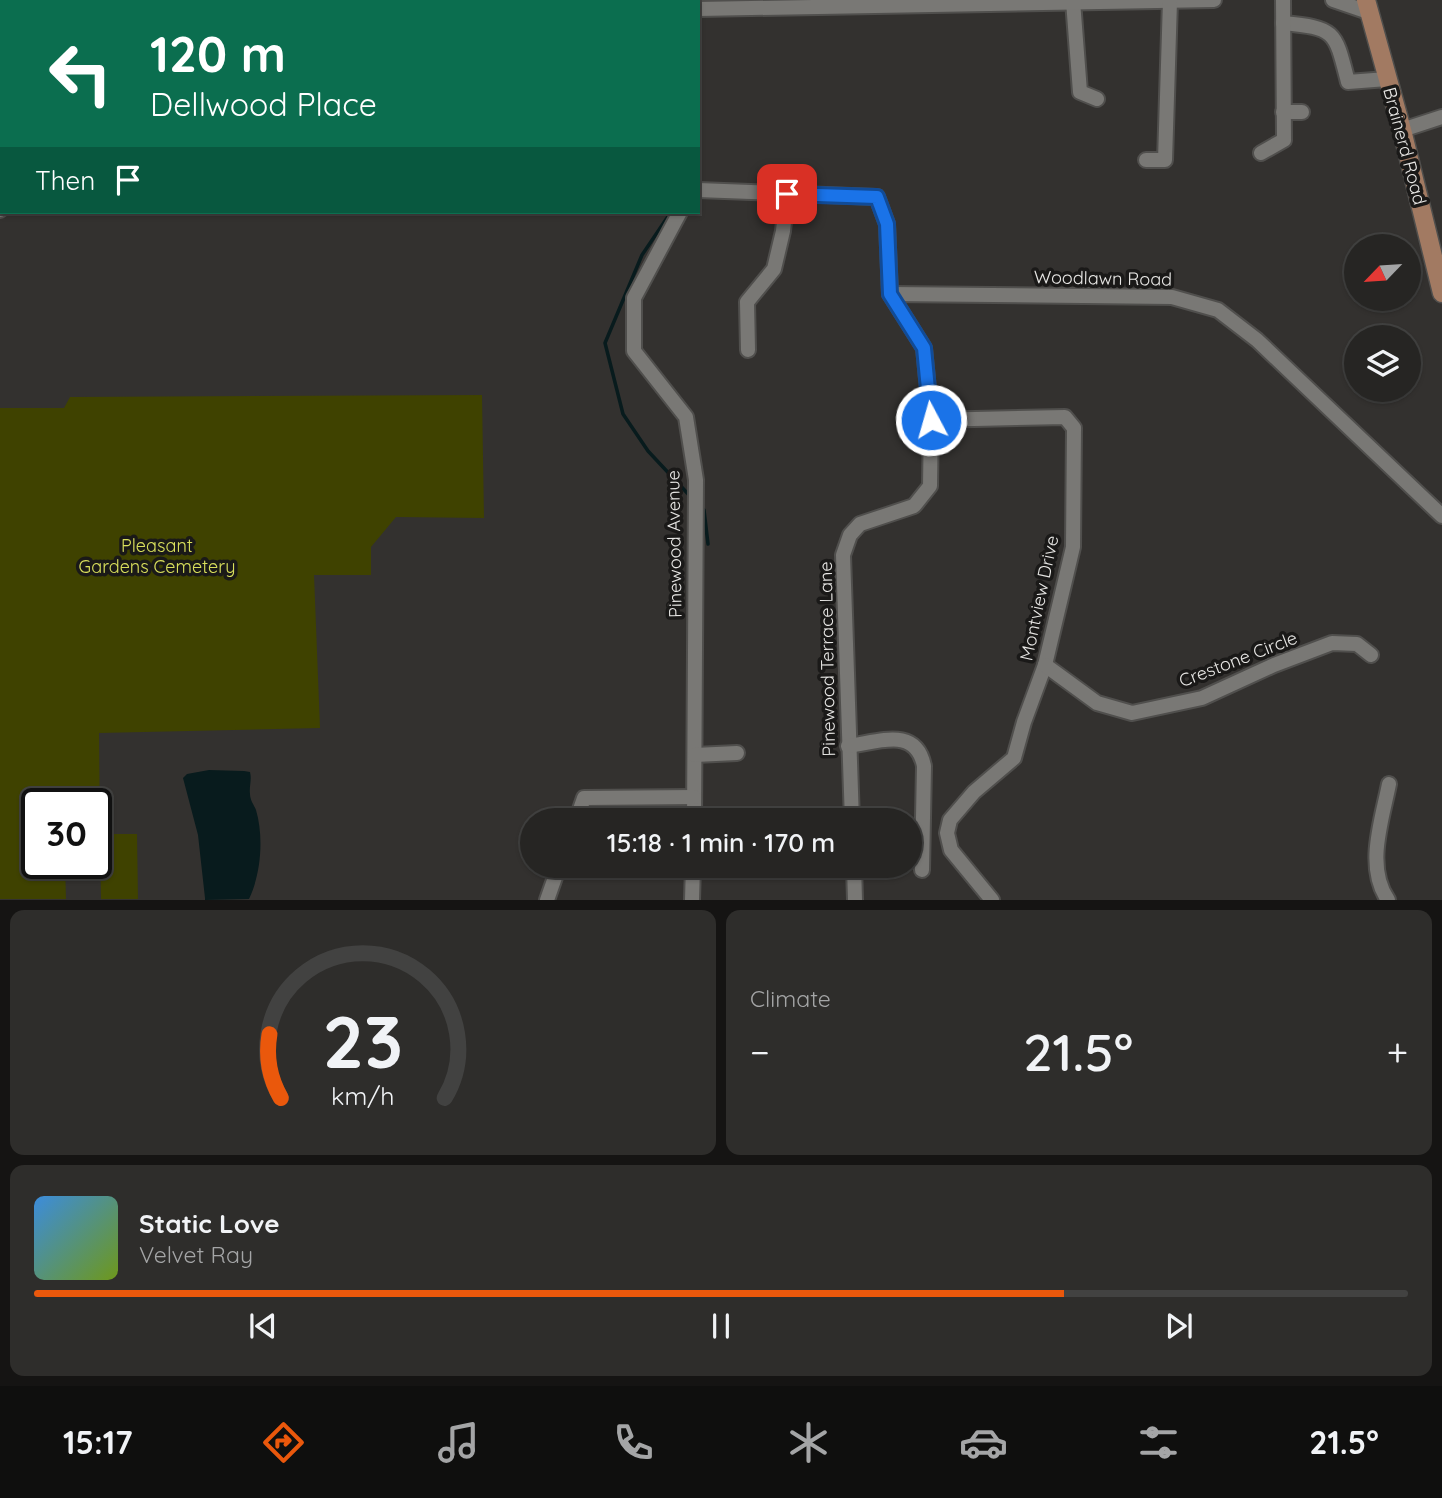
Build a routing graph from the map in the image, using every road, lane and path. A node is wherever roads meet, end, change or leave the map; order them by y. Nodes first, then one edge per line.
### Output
1 (1191, 0) edge
2 (1201, 0) edge
3 (1214, 0) edge
4 (1283, 0) edge
5 (1333, 0) edge
6 (1073, 1) edge
7 (1170, 1) edge
8 (919, 2) edge
9 (1367, 6) edge
10 (700, 9) edge
11 (1283, 23) junction
12 (1387, 79) junction
13 (1097, 99) dead end
14 (1283, 112) junction
15 (1302, 113) dead end
16 (1442, 117) edge
17 (1402, 130) junction
18 (1261, 153) dead end
19 (1146, 160) dead end
20 (700, 190) edge
21 (787, 194) junction
22 (679, 214) edge
23 (1442, 293) edge
24 (890, 294) junction
25 (748, 350) dead end
26 (931, 420) junction
27 (1442, 516) edge
28 (1371, 655) dead end
29 (1045, 665) junction
30 (848, 746) junction
31 (737, 753) dead end
32 (695, 755) junction
33 (1389, 784) dead end
34 (694, 796) junction
35 (581, 808) edge
36 (694, 808) edge
37 (851, 808) edge
38 (922, 870) dead end
39 (555, 878) edge
40 (693, 878) edge
41 (854, 878) edge
42 (547, 900) edge
43 (692, 900) edge
44 (855, 900) edge
45 (992, 900) edge
46 (1388, 900) edge

1 - 2 street
1 - 7 street
2 - 3 street
4 - 11 street
5 - 9 street
6 - 7 street
6 - 8 street
6 - 13 street
7 - 19 street
8 - 10 street
9 - 12 main road, Brainerd Road
11 - 12 street
11 - 14 street
12 - 17 main road, Brainerd Road
14 - 15 street
14 - 18 street
16 - 17 street
17 - 23 main road, Brainerd Road
20 - 21 street
21 - 24 street
21 - 25 street
22 - 32 street, Pinewood Avenue
24 - 26 street
24 - 27 street, Woodlawn Road
26 - 29 street, Montview Drive
26 - 30 street, Pinewood Terrace Lane
28 - 29 street, Crestone Circle
29 - 45 street, Montview Drive
30 - 37 street, Pinewood Terrace Lane
30 - 38 street
31 - 32 street
32 - 34 street, Pinewood Avenue
33 - 46 street
34 - 35 street
34 - 36 street, Pinewood Avenue
39 - 42 street
40 - 43 street
41 - 44 street

